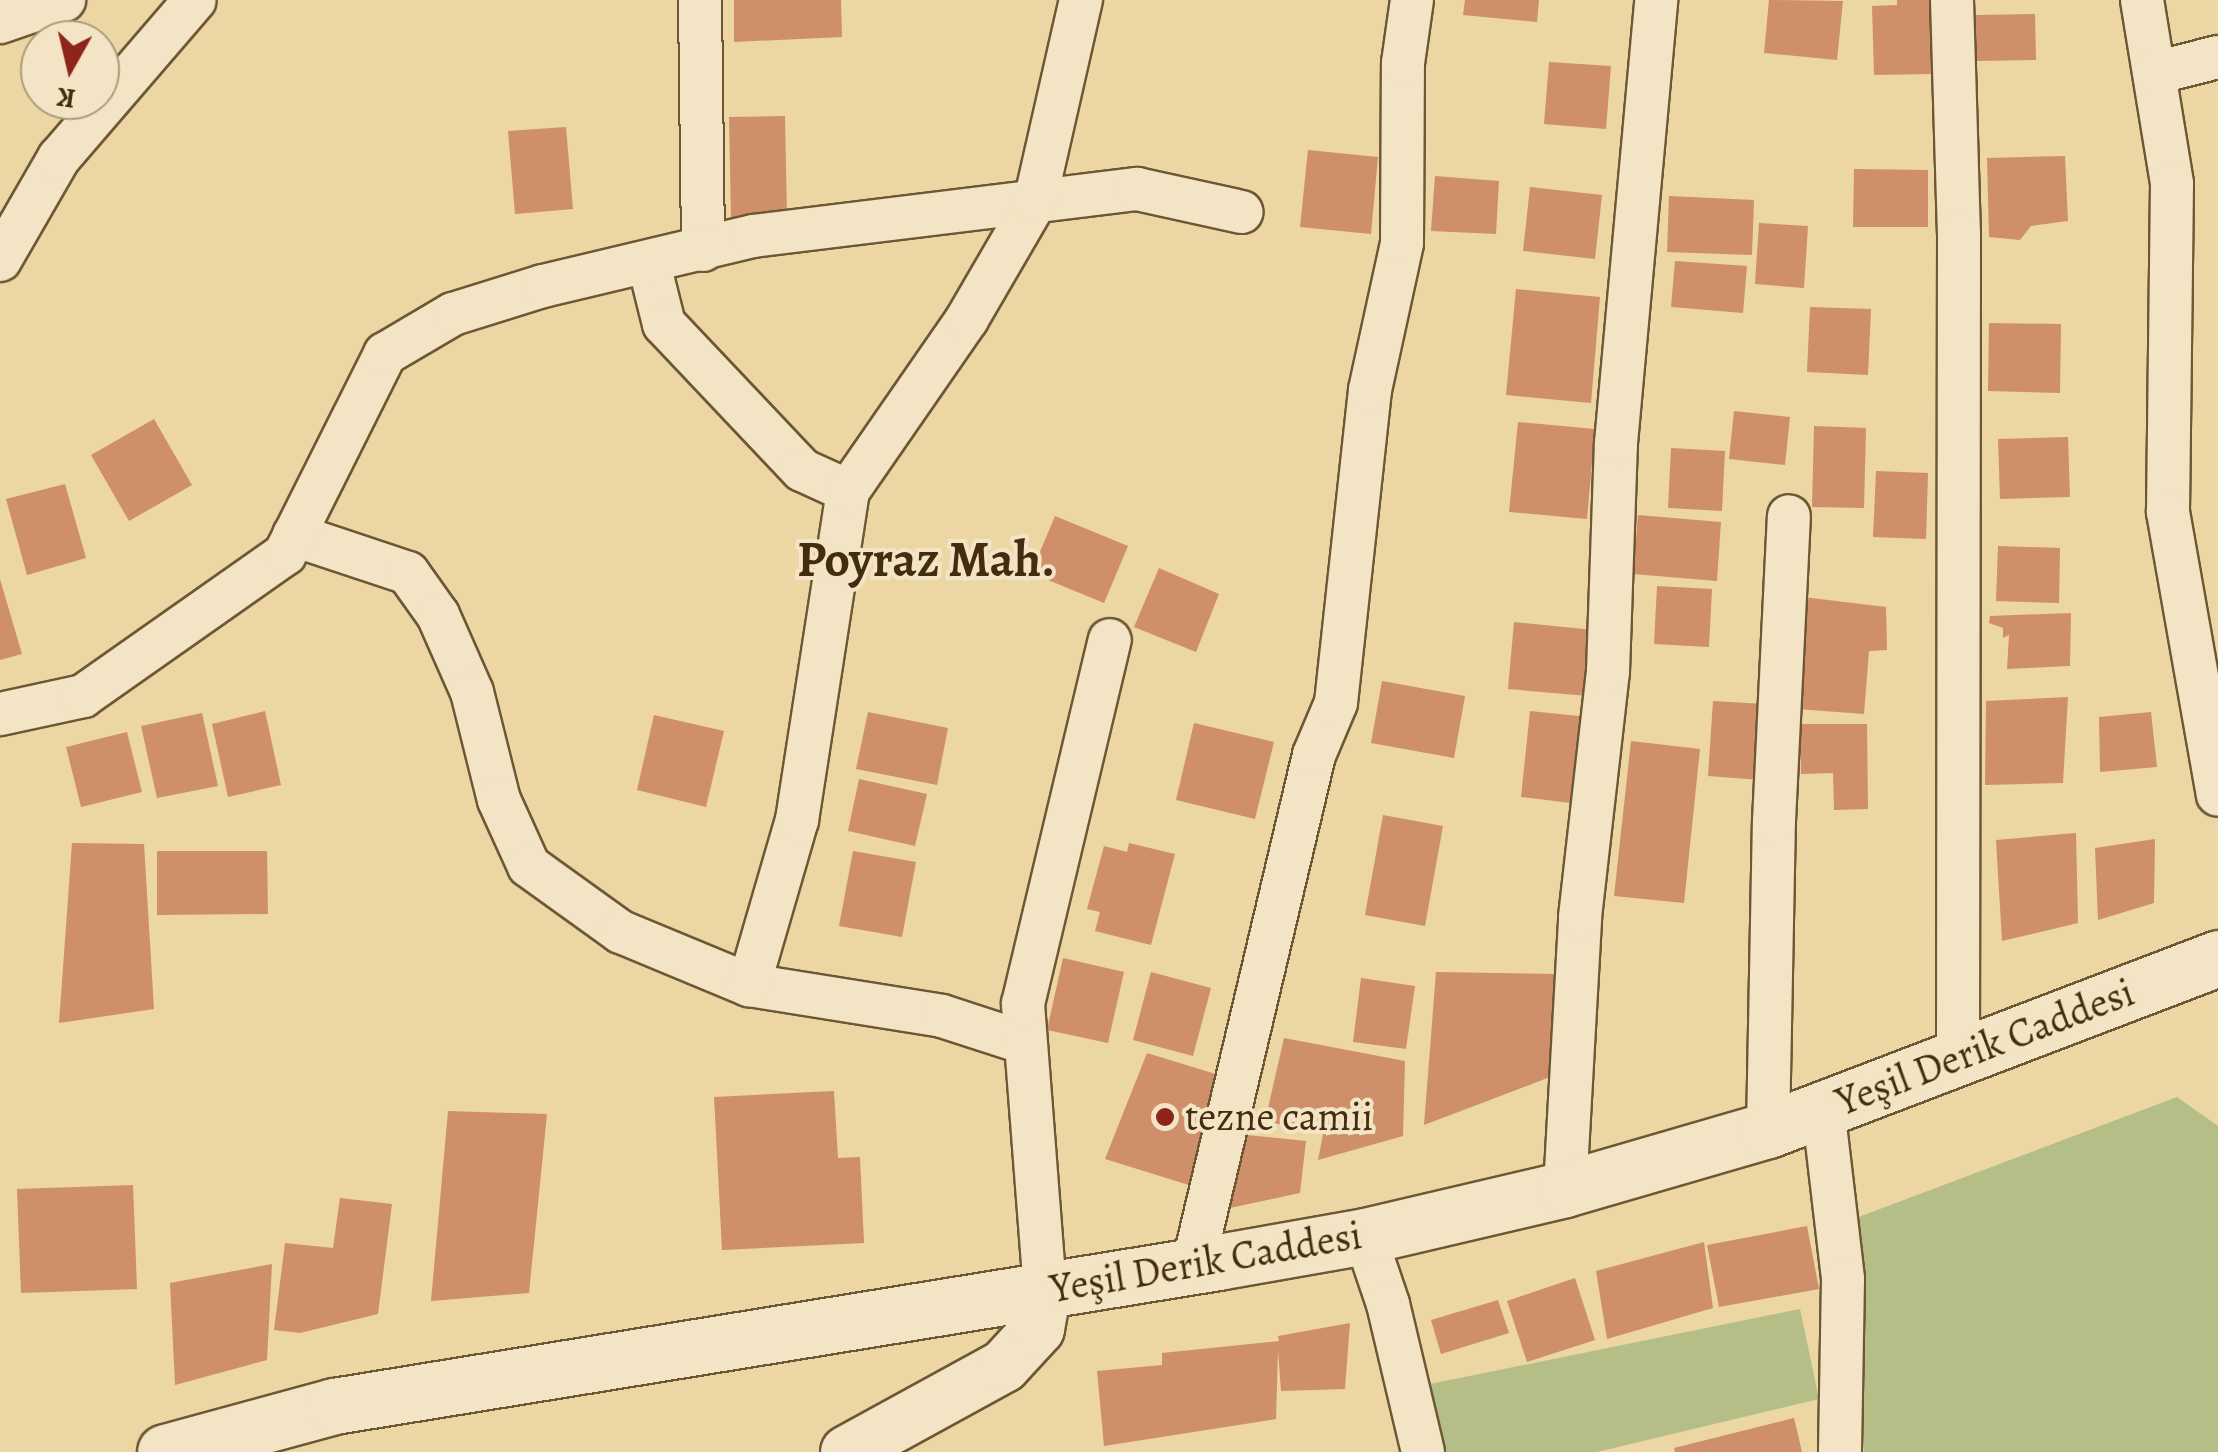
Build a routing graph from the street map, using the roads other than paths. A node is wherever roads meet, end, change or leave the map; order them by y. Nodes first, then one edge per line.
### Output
1 (64, 0) edge
2 (195, 0) edge
3 (700, 0) edge
4 (1081, 0) edge
5 (1412, 0) edge
6 (1656, 0) edge
7 (1952, 0) edge
8 (2142, 0) edge
9 (0, 22) edge
10 (2218, 57) edge
11 (2155, 73) junction
12 (1036, 202) junction
13 (1242, 212) dead end
14 (702, 250) junction
15 (0, 260) edge
16 (649, 264) junction
17 (848, 492) junction
18 (1790, 516) dead end
19 (294, 535) junction
20 (1110, 640) dead end
21 (0, 714) edge
22 (2218, 795) edge
23 (2218, 958) edge
24 (749, 985) junction
25 (1025, 1044) junction
26 (1958, 1057) junction
27 (1823, 1108) junction
28 (1768, 1130) junction
29 (1565, 1189) junction
30 (1365, 1236) junction
31 (1193, 1266) junction
32 (1046, 1290) junction
33 (164, 1452) edge
34 (847, 1452) edge
35 (1424, 1452) edge
36 (1840, 1452) edge

1 - 9 street
2 - 15 street
3 - 14 street
4 - 12 street
5 - 31 street
6 - 29 street
7 - 26 street
8 - 11 street
10 - 11 street
11 - 22 street
12 - 13 street
12 - 14 street
12 - 17 street
14 - 16 street
16 - 17 street
16 - 19 street
17 - 24 street
18 - 28 street
19 - 21 street
19 - 24 street
20 - 25 street
23 - 26 main road, Yeşil Derik Caddesi
24 - 25 street
25 - 32 street
26 - 27 main road, Yeşil Derik Caddesi
27 - 28 main road, Yeşil Derik Caddesi
27 - 36 street
28 - 29 main road, Yeşil Derik Caddesi
29 - 30 main road, Yeşil Derik Caddesi
30 - 31 main road, Yeşil Derik Caddesi
30 - 35 street
31 - 32 main road, Yeşil Derik Caddesi
32 - 33 main road, Yeşil Derik Caddesi
32 - 34 street

